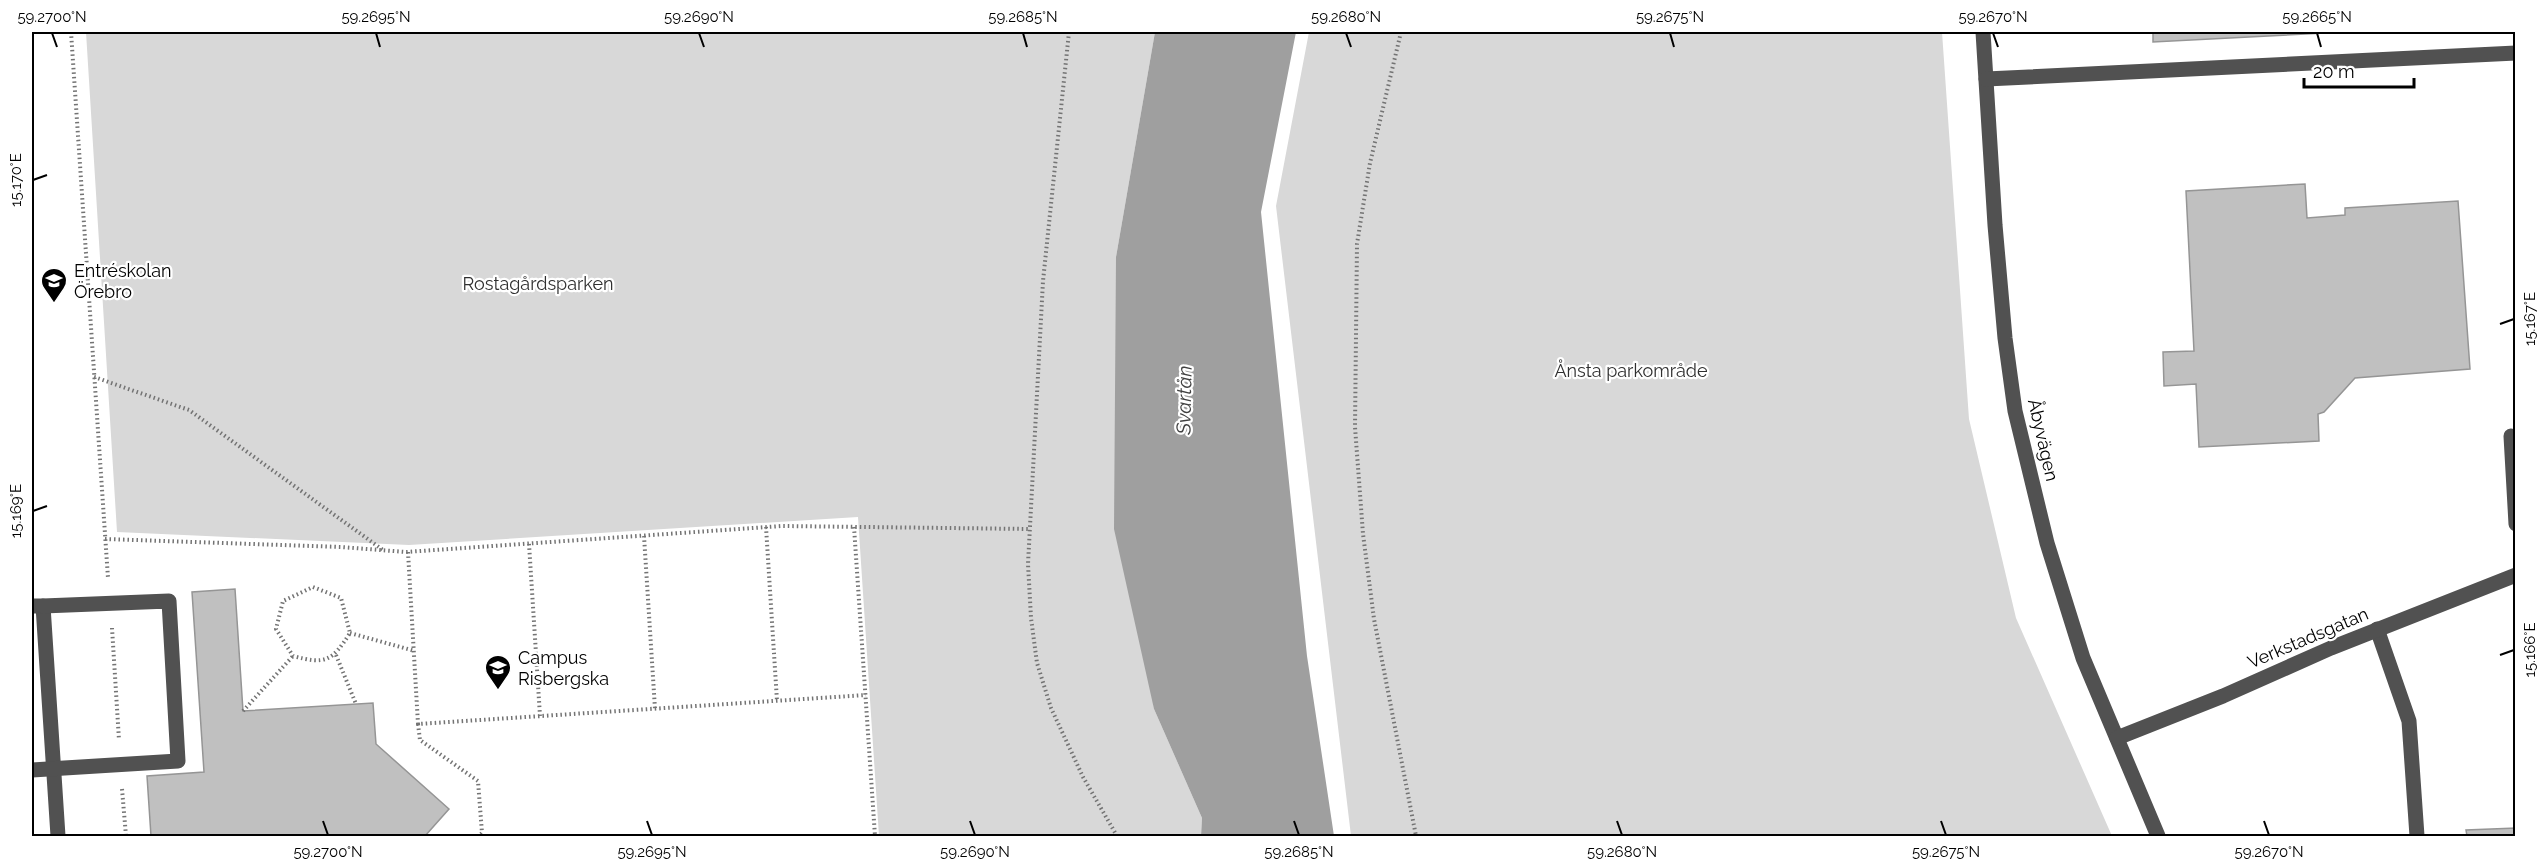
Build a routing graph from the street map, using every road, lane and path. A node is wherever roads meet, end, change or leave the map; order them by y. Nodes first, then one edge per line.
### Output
1 (71, 32) edge
2 (1069, 32) edge
3 (1401, 32) edge
4 (1983, 32) edge
5 (2516, 53) edge
6 (1986, 79) junction
7 (94, 377) junction
8 (2511, 436) dead end
9 (2516, 525) edge
10 (766, 527) junction
11 (854, 527) junction
12 (1030, 529) junction
13 (644, 536) junction
14 (105, 539) junction
15 (529, 543) junction
16 (384, 550) junction
17 (408, 552) junction
18 (2516, 574) edge
19 (110, 603) junction
20 (37, 606) edge
21 (2377, 629) junction
22 (350, 633) junction
23 (415, 651) junction
24 (336, 655) junction
25 (293, 656) junction
26 (866, 695) junction
27 (777, 701) junction
28 (356, 704) dead end
29 (655, 709) junction
30 (243, 711) dead end
31 (540, 717) junction
32 (418, 724) junction
33 (2117, 738) junction
34 (121, 764) junction
35 (54, 769) junction
36 (32, 770) edge
37 (58, 837) edge
38 (126, 837) edge
39 (479, 837) edge
40 (875, 837) edge
41 (1117, 837) edge
42 (1416, 837) edge
43 (2158, 837) edge
44 (2417, 837) edge

1 - 7 path
2 - 12 path
3 - 42 path
4 - 6 street, Åbyvägen
5 - 6 street
6 - 33 street, Åbyvägen
7 - 14 path
7 - 16 path
8 - 9 street
10 - 11 path
10 - 13 path
10 - 27 path
11 - 12 path
11 - 26 path
12 - 41 path
13 - 15 path
13 - 29 path
14 - 16 path
14 - 19 path
15 - 17 path
15 - 31 path
16 - 17 path
17 - 23 path
18 - 21 street, Verkstadsgatan
19 - 20 street
19 - 34 path
19 - 34 street
20 - 35 street
21 - 33 street, Verkstadsgatan
21 - 44 street
22 - 23 path
22 - 24 path
22 - 25 path
23 - 32 path
24 - 25 path
24 - 28 path
25 - 30 path
26 - 27 path
26 - 40 path
27 - 29 path
29 - 31 path
31 - 32 path
32 - 39 path
33 - 43 street, Åbyvägen
34 - 35 street
34 - 38 path
35 - 36 street
35 - 37 street

